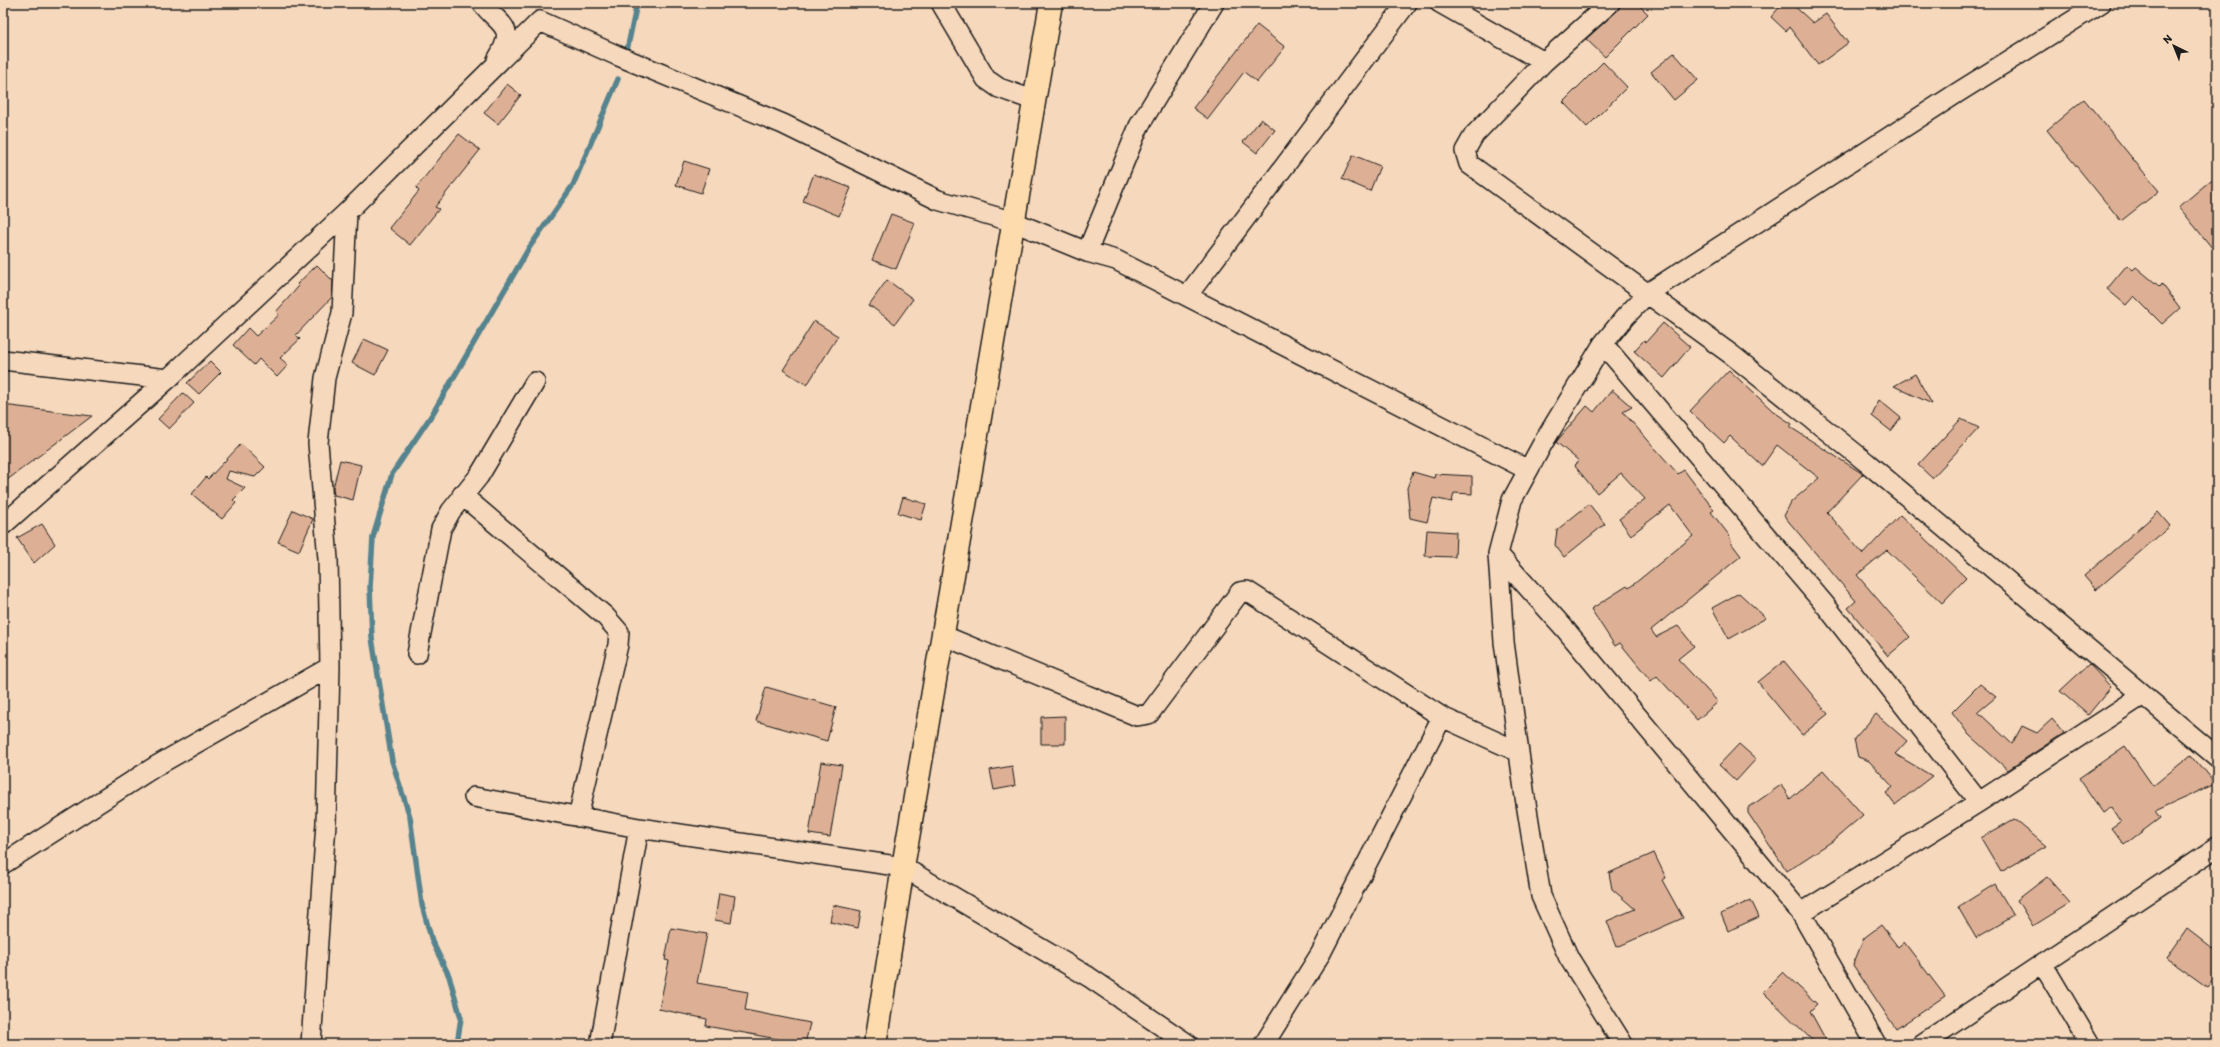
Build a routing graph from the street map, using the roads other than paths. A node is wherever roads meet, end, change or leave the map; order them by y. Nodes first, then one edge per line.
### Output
1 (482, 3) edge
2 (941, 3) edge
3 (1051, 3) edge
4 (1214, 3) edge
5 (1408, 3) edge
6 (1440, 3) edge
7 (1610, 3) edge
8 (2100, 3) edge
9 (1544, 62) junction
10 (489, 73) junction
11 (1033, 100) junction
12 (347, 212) junction
13 (1014, 222) junction
14 (1087, 252) junction
15 (1648, 293) junction
16 (1187, 296) junction
17 (1603, 344) junction
18 (3, 360) edge
19 (168, 379) junction
20 (535, 382) dead end
21 (1528, 470) junction
22 (462, 495) junction
23 (3, 525) edge
24 (1498, 554) junction
25 (942, 635) junction
26 (417, 654) dead end
27 (330, 667) junction
28 (2143, 695) junction
29 (1442, 717) junction
30 (1519, 752) junction
31 (2217, 757) edge
32 (474, 797) dead end
33 (1979, 802) junction
34 (578, 817) junction
35 (639, 828) junction
36 (2217, 847) edge
37 (3, 864) edge
38 (903, 867) junction
39 (1800, 913) junction
40 (2042, 963) junction
41 (601, 1039) dead end
42 (311, 1044) edge
43 (875, 1044) edge
44 (1188, 1044) edge
45 (1264, 1044) edge
46 (1623, 1044) edge
47 (1876, 1044) edge
48 (1922, 1044) edge
49 (2090, 1044) edge

1 - 10 street
2 - 11 street
3 - 11 highway
4 - 14 street
5 - 16 street
6 - 9 street
7 - 9 street
8 - 15 street
9 - 15 street
10 - 12 street
10 - 13 street
11 - 13 highway
12 - 19 street
12 - 27 street
13 - 14 street
13 - 25 highway
14 - 16 street
15 - 17 street
15 - 28 street
16 - 21 street
17 - 21 street
17 - 33 street
18 - 19 street
19 - 23 street
20 - 22 street
21 - 24 street
22 - 26 street
22 - 34 street
24 - 30 street
24 - 39 street
25 - 29 street
25 - 38 highway
27 - 37 street
27 - 42 street
28 - 31 street
28 - 33 street
29 - 30 street
29 - 45 street
30 - 46 street
32 - 34 street
33 - 39 street
34 - 35 street
35 - 38 street
35 - 41 street
36 - 40 street
38 - 43 highway
38 - 44 street
39 - 47 street
40 - 48 street
40 - 49 street

